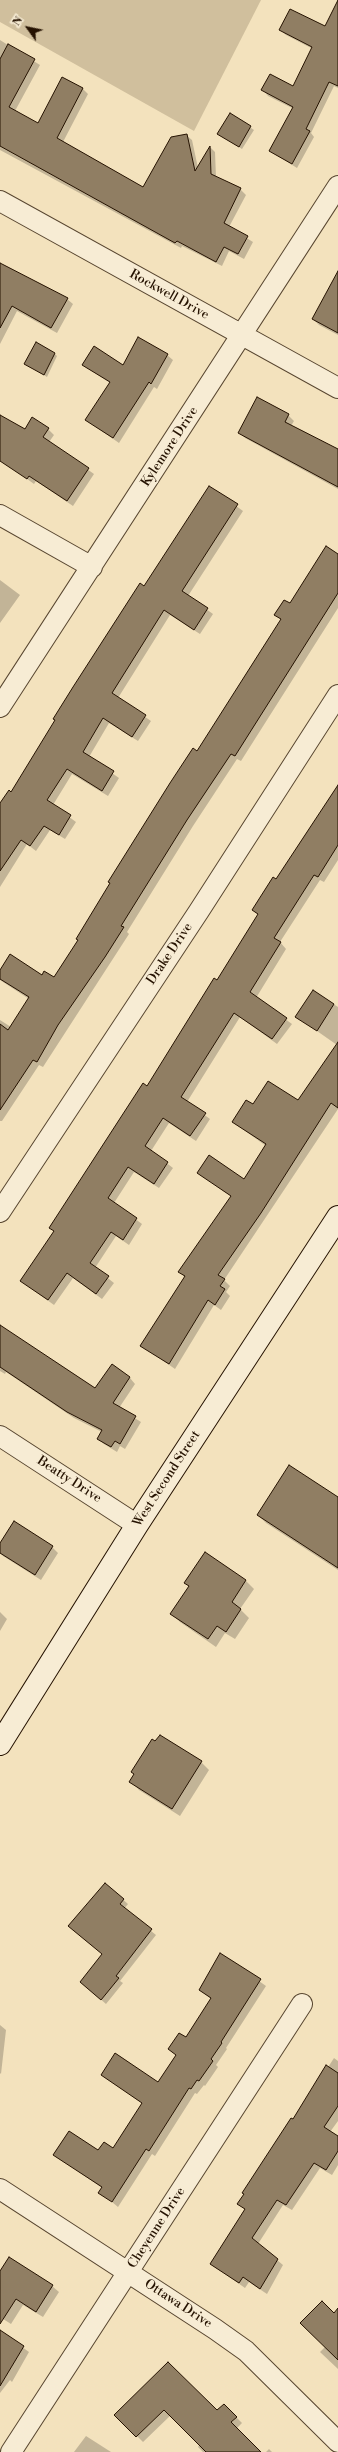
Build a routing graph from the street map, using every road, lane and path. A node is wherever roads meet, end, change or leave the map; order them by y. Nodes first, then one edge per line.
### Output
1 (338, 186) edge
2 (0, 201) edge
3 (242, 335) junction
4 (338, 388) edge
5 (0, 515) edge
6 (92, 567) junction
7 (338, 695) edge
8 (0, 707) edge
9 (0, 1212) edge
10 (338, 1217) edge
11 (0, 1436) edge
12 (137, 1525) junction
13 (0, 1744) edge
14 (302, 2004) dead end
15 (0, 2189) edge
16 (129, 2272) junction
17 (336, 2437) edge
18 (11, 2452) edge

1 - 3 street, Kylemore Drive
2 - 3 street, Rockwell Drive
3 - 4 street, Rockwell Drive
3 - 6 street, Kylemore Drive
5 - 6 street
6 - 8 street, Kylemore Drive
7 - 9 street, Drake Drive
10 - 12 main road, West Second Street
11 - 12 street, Beatty Drive
12 - 13 main road, West Second Street
14 - 16 street, Cheyenne Drive
15 - 16 street, Ottawa Drive
16 - 17 street, Ottawa Drive
16 - 18 street, Cheyenne Drive

